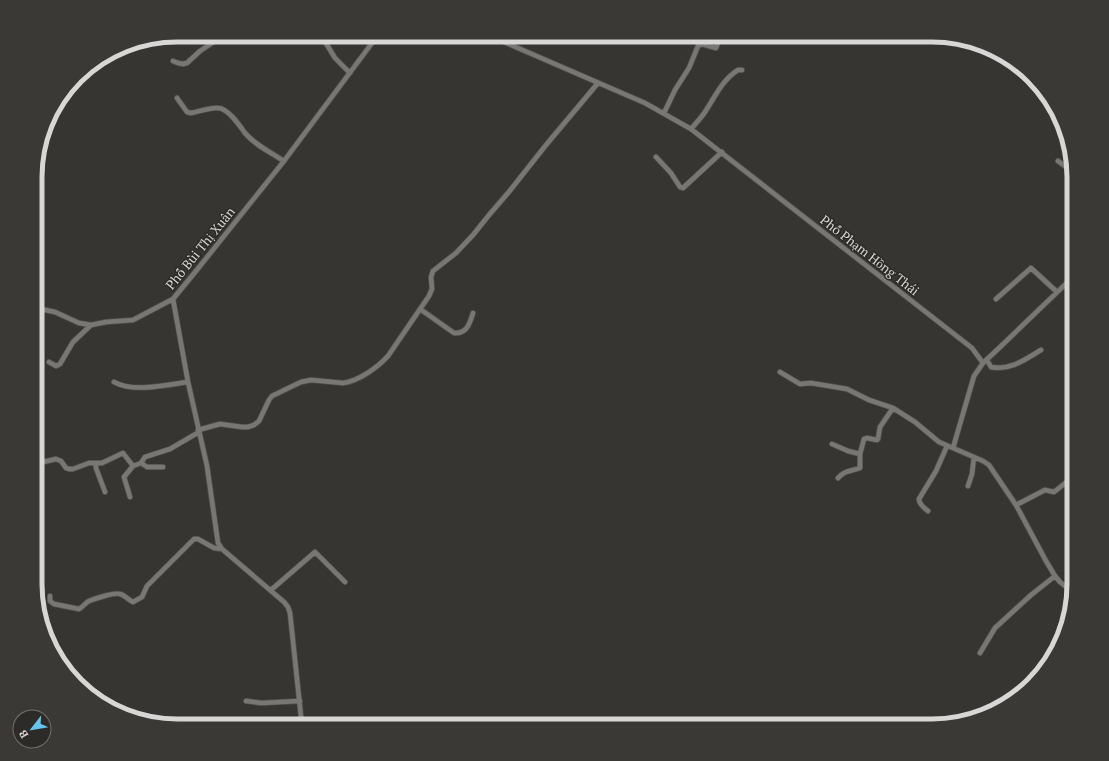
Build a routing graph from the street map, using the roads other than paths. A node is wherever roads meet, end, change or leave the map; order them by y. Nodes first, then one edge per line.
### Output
1 (214, 42) edge
2 (325, 42) edge
3 (373, 42) edge
4 (504, 42) edge
5 (718, 42) edge
6 (173, 61) dead end
7 (742, 70) dead end
8 (350, 73) junction
9 (598, 83) junction
10 (177, 98) dead end
11 (664, 113) junction
12 (692, 129) junction
13 (722, 152) junction
14 (656, 157) dead end
15 (284, 160) junction
16 (1058, 161) dead end
17 (1067, 168) edge
18 (1067, 283) edge
19 (1057, 292) junction
20 (172, 298) junction
21 (996, 299) dead end
22 (42, 309) edge
23 (420, 309) junction
24 (473, 313) dead end
25 (91, 325) junction
26 (1041, 350) dead end
27 (985, 361) junction
28 (48, 362) dead end
29 (780, 372) dead end
30 (114, 382) dead end
31 (188, 382) junction
32 (893, 408) junction
33 (198, 431) junction
34 (832, 444) dead end
35 (947, 446) junction
36 (953, 448) junction
37 (860, 454) junction
38 (974, 458) junction
39 (42, 463) edge
40 (96, 463) junction
41 (141, 463) junction
42 (133, 466) junction
43 (163, 467) dead end
44 (838, 478) dead end
45 (1067, 482) edge
46 (968, 486) dead end
47 (105, 492) dead end
48 (130, 498) dead end
49 (1016, 505) junction
50 (928, 511) dead end
51 (222, 549) junction
52 (1055, 576) junction
53 (345, 582) dead end
54 (1067, 588) edge
55 (269, 589) junction
56 (50, 596) dead end
57 (980, 653) dead end
58 (246, 701) dead end
59 (300, 702) junction
60 (301, 719) edge

1 - 6 street
2 - 8 street
3 - 8 street, Phố Bùi Thị Xuân
4 - 9 street, Phố Phạm Hồng Thái
5 - 11 street
7 - 12 street
8 - 15 street, Phố Bùi Thị Xuân
9 - 11 street, Phố Phạm Hồng Thái
9 - 23 street
10 - 15 street
11 - 12 street, Phố Phạm Hồng Thái
12 - 13 street, Phố Phạm Hồng Thái
13 - 14 street
13 - 27 street, Phố Phạm Hồng Thái
15 - 20 street, Phố Bùi Thị Xuân
16 - 17 street
18 - 19 street
19 - 21 street
19 - 27 street
20 - 25 street
20 - 31 street, Phố Bùi Thị Xuân
22 - 25 street
23 - 24 street
23 - 33 street
25 - 28 street
26 - 27 street
27 - 36 street
29 - 32 street
30 - 31 street
31 - 33 street, Phố Bùi Thị Xuân
32 - 35 street
32 - 37 street
33 - 41 street
33 - 51 street, Phố Bùi Thị Xuân
34 - 37 street
35 - 36 street
35 - 50 street
36 - 38 street
37 - 44 street
38 - 46 street
38 - 49 street
39 - 40 street
40 - 42 street
40 - 47 street
41 - 42 street
41 - 43 street
42 - 48 street
45 - 49 street
49 - 52 street
51 - 55 street
51 - 56 street
52 - 54 street
52 - 57 street
53 - 55 street
55 - 59 street
58 - 59 street
59 - 60 street

